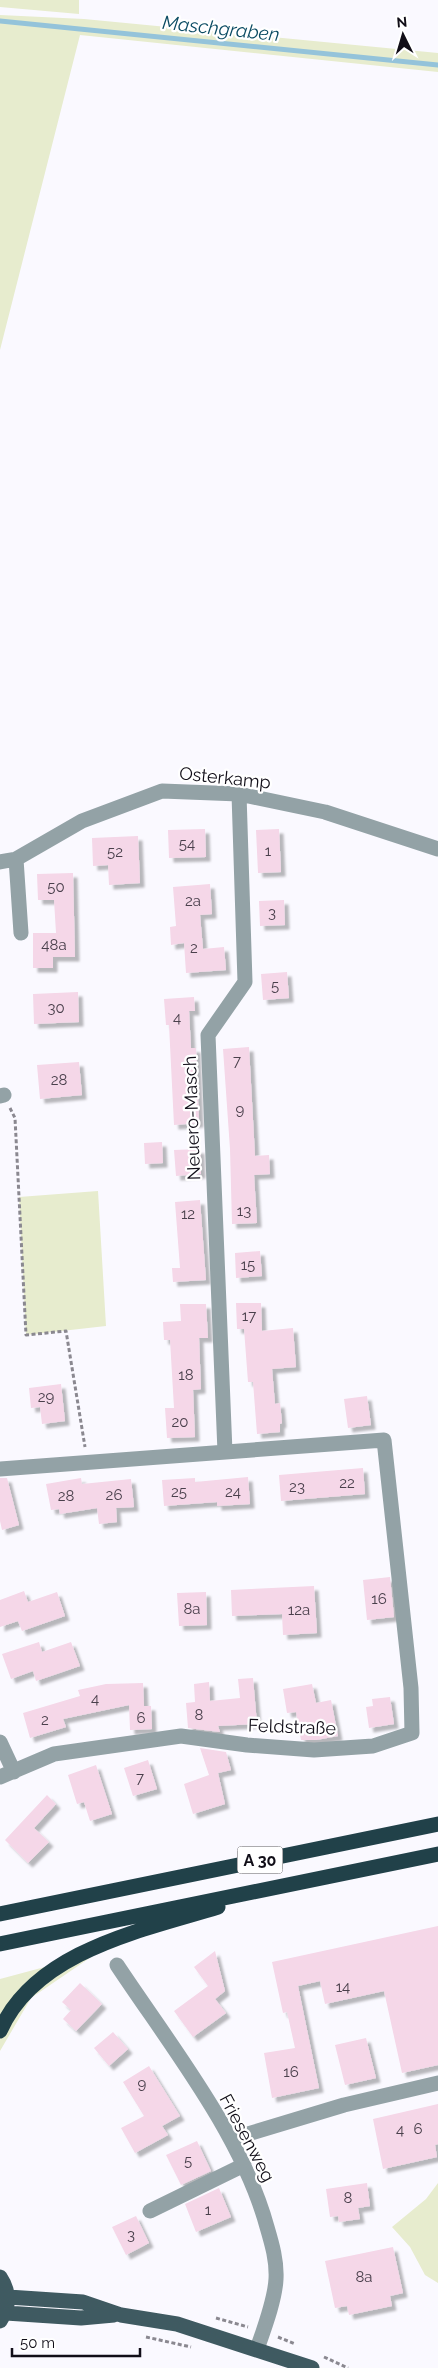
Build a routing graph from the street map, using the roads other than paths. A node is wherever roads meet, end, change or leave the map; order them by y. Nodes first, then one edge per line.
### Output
1 (239, 794) junction
2 (438, 848) edge
3 (16, 858) junction
4 (0, 862) edge
5 (21, 934) dead end
6 (224, 1452) junction
7 (0, 1470) edge
8 (0, 1742) edge
9 (7, 1775) edge
10 (438, 1824) edge
11 (438, 1854) edge
12 (307, 1880) junction
13 (0, 1914) edge
14 (0, 1944) edge
15 (117, 1965) dead end
16 (0, 2030) edge
17 (438, 2083) edge
18 (231, 2139) junction
19 (244, 2165) junction
20 (150, 2211) dead end
21 (0, 2277) edge
22 (8, 2296) junction
23 (120, 2315) junction
24 (3, 2317) edge
25 (257, 2349) junction
26 (312, 2368) edge

1 - 2 street, Osterkamp
1 - 3 street, Osterkamp
1 - 6 street, Neuero-Masch
3 - 4 street, Osterkamp
3 - 5 street
6 - 7 street
6 - 9 street, Feldstraße
8 - 9 street
10 - 13 highway, A 30
11 - 12 highway, A 30
12 - 14 highway, A 30
12 - 16 highway
15 - 18 street, Friesenweg
17 - 18 street
18 - 19 street, Friesenweg
19 - 20 street
19 - 25 street, Friesenweg
21 - 22 main road
22 - 23 main road
22 - 24 main road
23 - 24 main road
23 - 25 main road
25 - 26 main road

